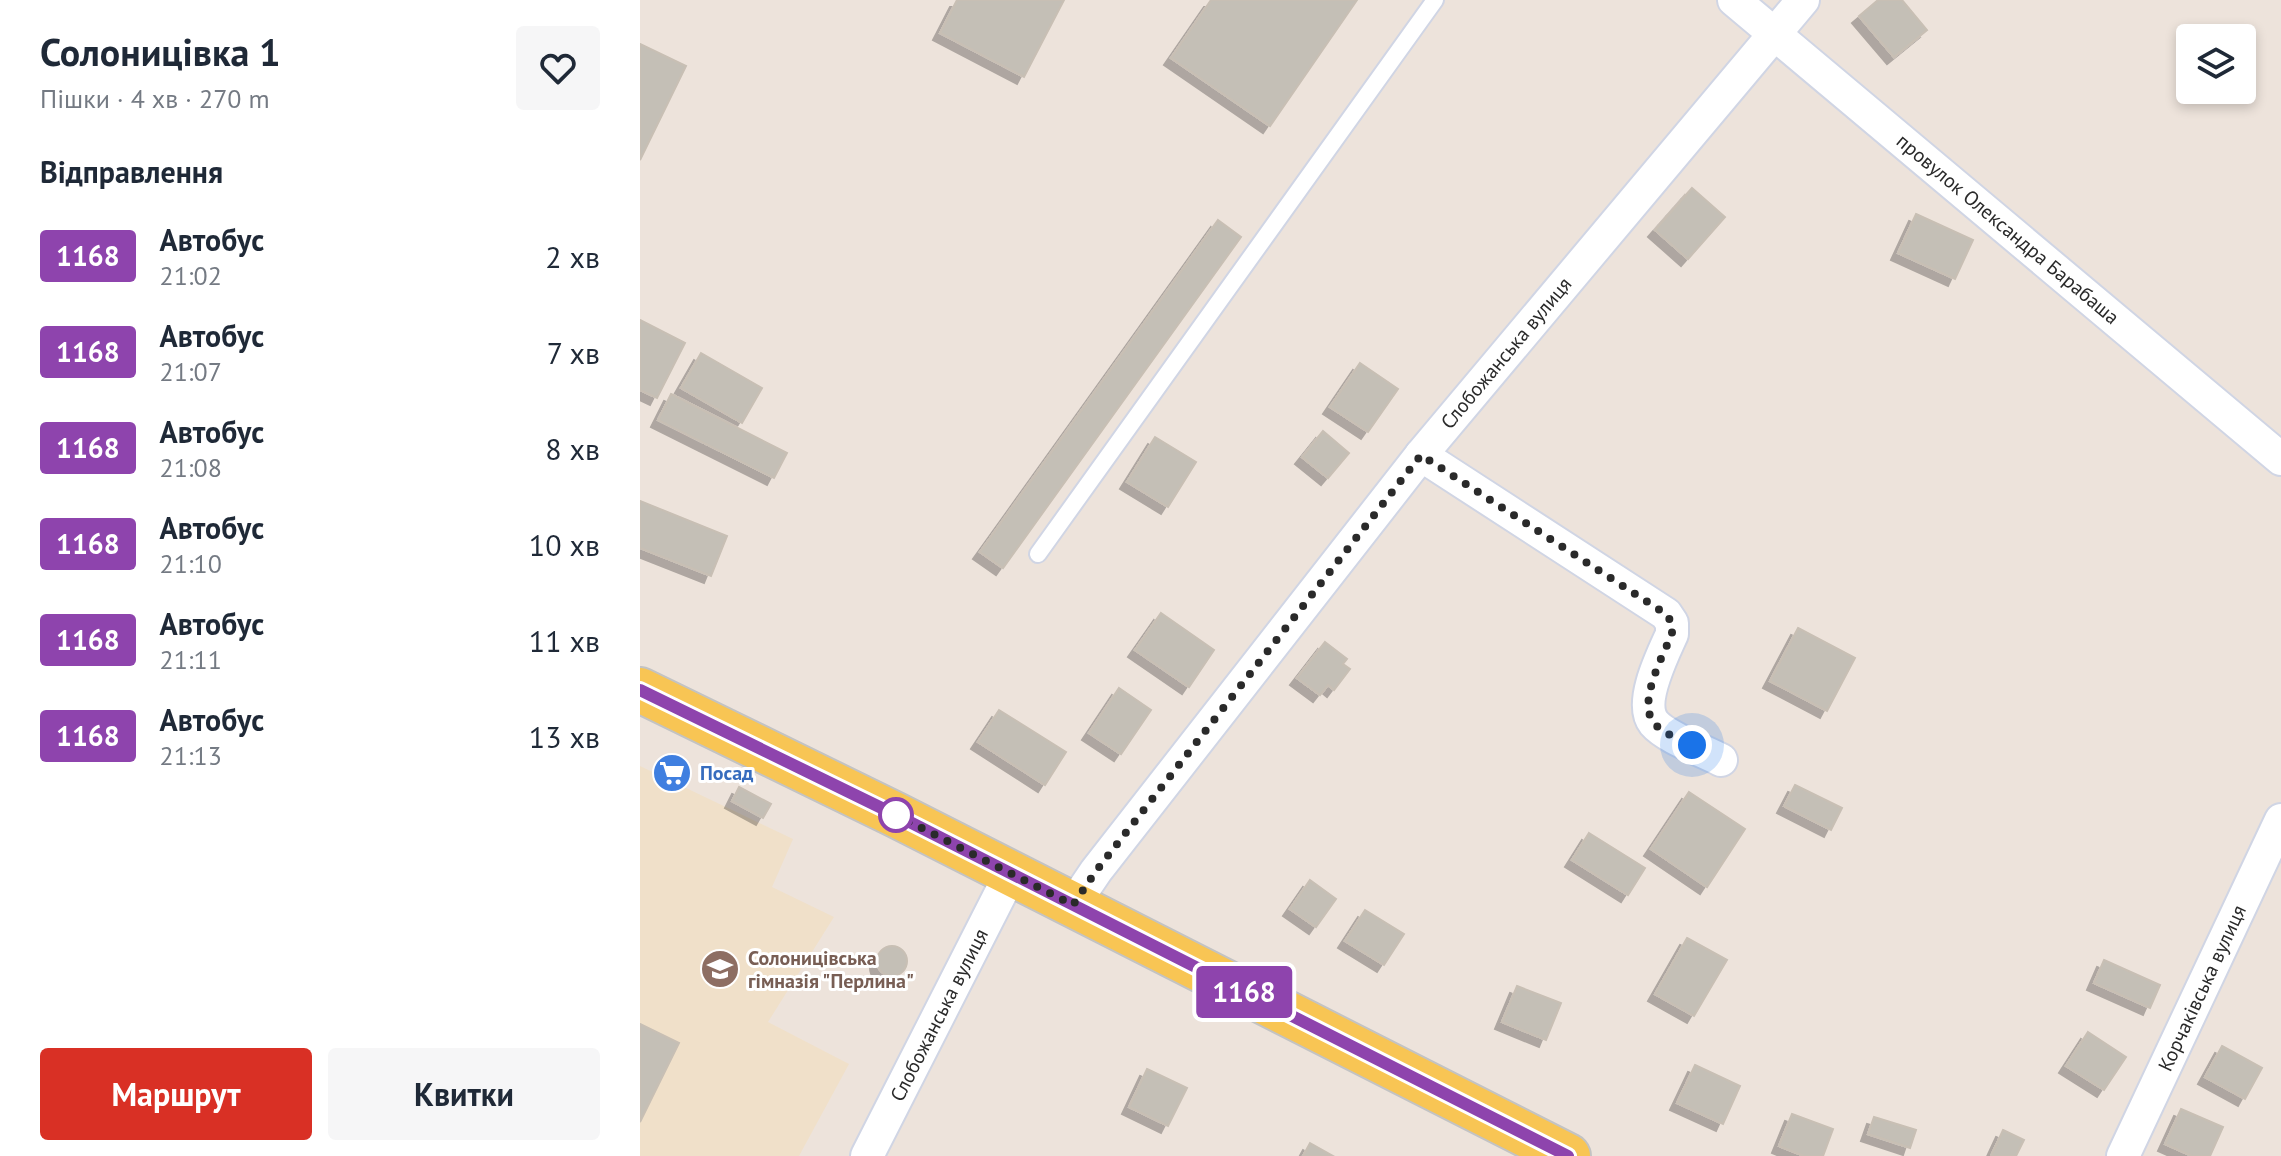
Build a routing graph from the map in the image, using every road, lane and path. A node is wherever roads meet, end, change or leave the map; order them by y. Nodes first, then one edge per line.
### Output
1 (1435, 0) edge
2 (1734, 0) edge
3 (1803, 0) edge
4 (1774, 32) junction
5 (1421, 455) junction
6 (2281, 459) edge
7 (1038, 554) dead end
8 (640, 690) edge
9 (1721, 760) dead end
10 (2281, 820) edge
11 (1011, 873) junction
12 (1073, 905) junction
13 (867, 1156) edge
14 (1568, 1156) edge
15 (2123, 1156) edge

1 - 7 lane
2 - 4 street, провулок Олександра Барабаша
3 - 4 street, Слобожанська вулиця
4 - 5 street, Слобожанська вулиця
4 - 6 street, провулок Олександра Барабаша
5 - 9 street
5 - 12 street, Слобожанська вулиця
8 - 11 main road
10 - 15 street, Корчаківська вулиця
11 - 12 main road
11 - 13 street, Слобожанська вулиця
12 - 14 main road

